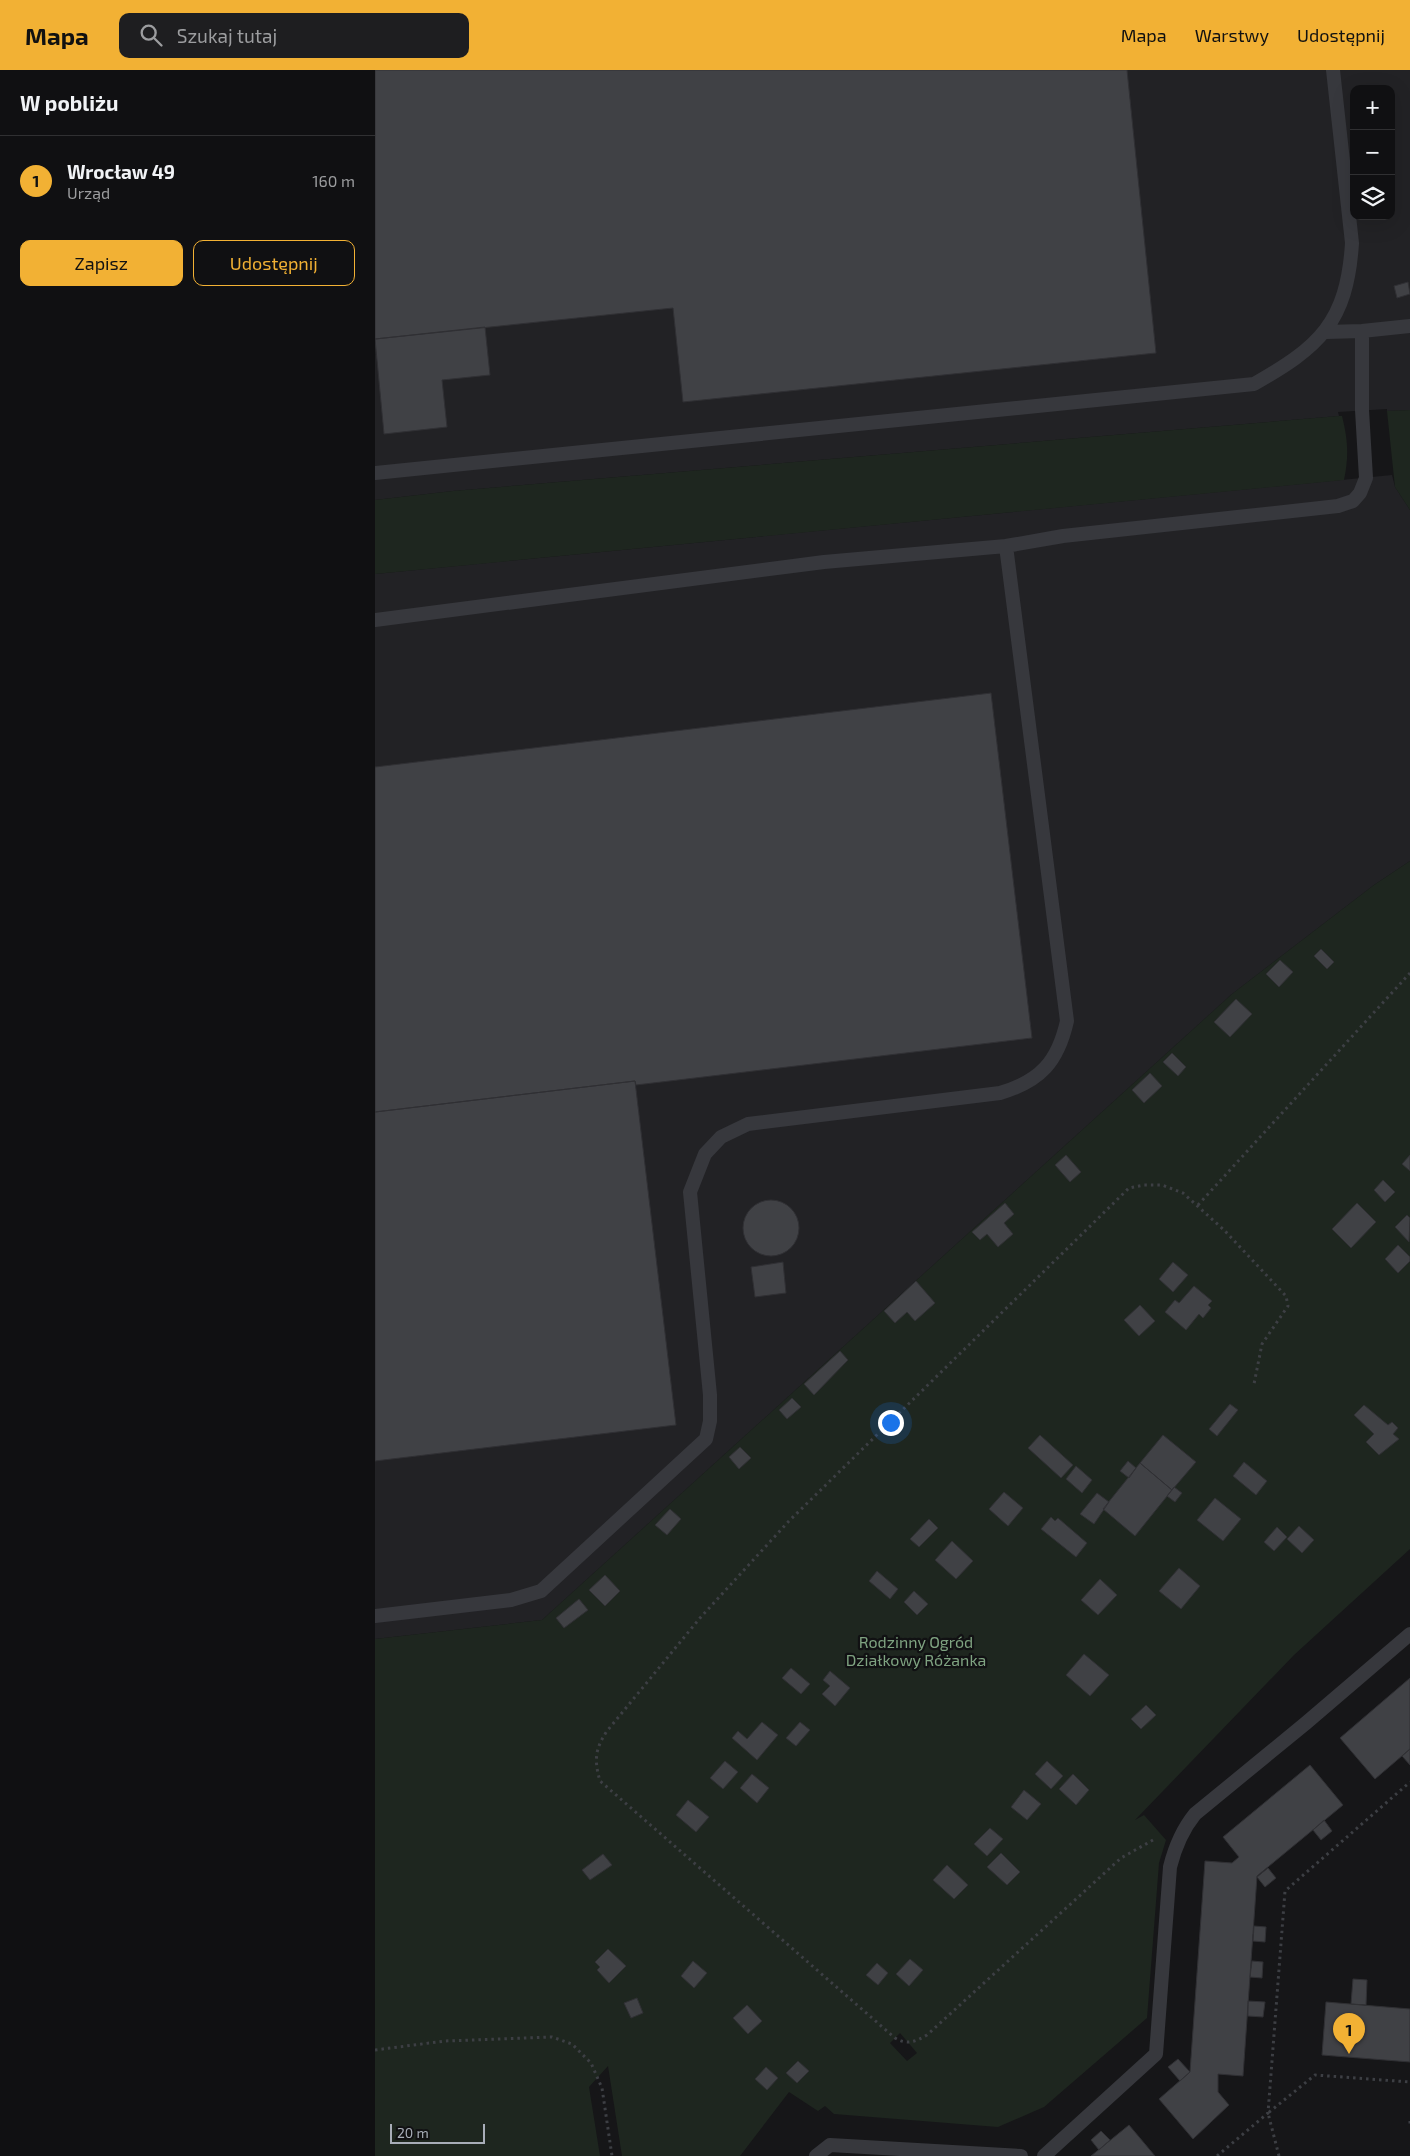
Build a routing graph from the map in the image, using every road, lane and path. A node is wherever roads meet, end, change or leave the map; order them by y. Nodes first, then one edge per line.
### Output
1 (1333, 70) edge
2 (1410, 326) edge
3 (1363, 331) junction
4 (1326, 332) junction
5 (375, 474) edge
6 (1007, 546) junction
7 (375, 620) edge
8 (1410, 973) edge
9 (1198, 1205) junction
10 (1254, 1384) dead end
11 (375, 1616) edge
12 (1410, 1634) edge
13 (1410, 1782) edge
14 (1179, 1840) junction
15 (375, 2050) edge
16 (1410, 2082) edge
17 (1268, 2113) junction
18 (1410, 2121) edge
19 (1410, 2127) edge
20 (613, 2156) edge
21 (816, 2156) edge
22 (1021, 2156) edge
23 (1044, 2156) edge
24 (1217, 2156) edge
25 (1279, 2156) edge

1 - 4 lane
2 - 3 lane
3 - 4 lane
3 - 6 lane
4 - 5 lane
6 - 7 lane
6 - 11 lane
8 - 9 path
9 - 10 path
9 - 14 path
12 - 14 lane
13 - 17 path
14 - 23 lane
15 - 20 path
16 - 17 path
17 - 24 path
17 - 25 path
18 - 19 path
21 - 22 lane

